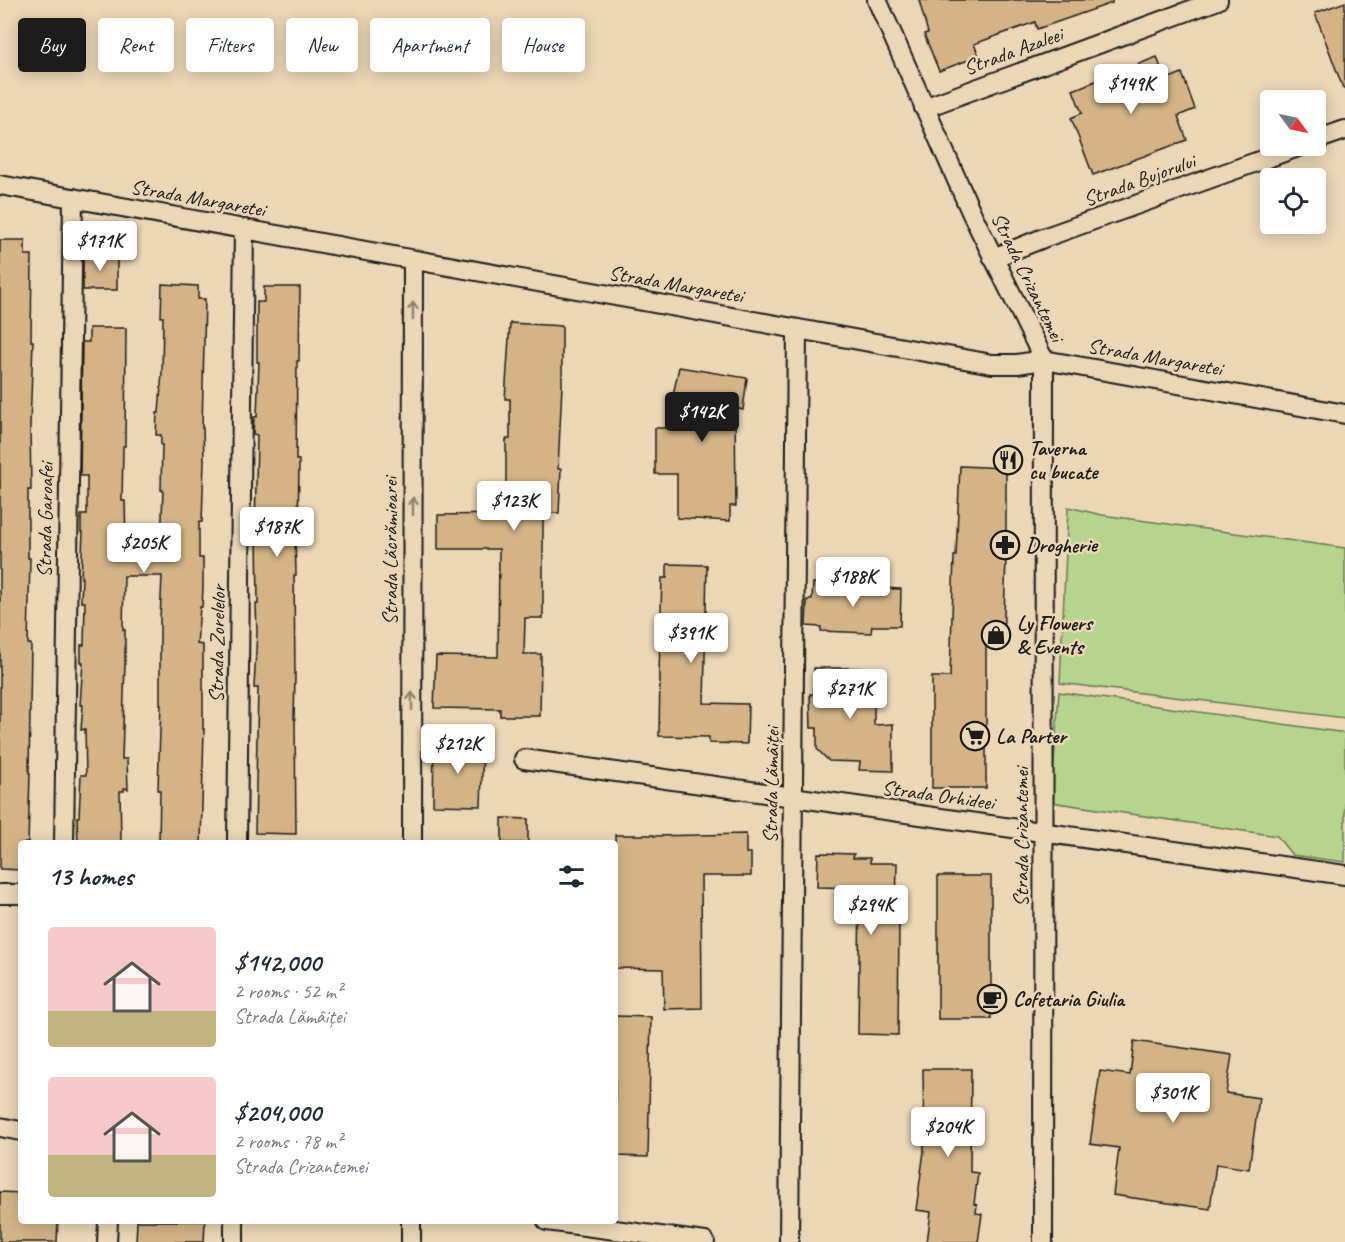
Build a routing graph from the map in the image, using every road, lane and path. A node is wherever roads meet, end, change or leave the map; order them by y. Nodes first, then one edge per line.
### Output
1 (877, 0) edge
2 (1218, 0) edge
3 (924, 108) junction
4 (1345, 130) edge
5 (1326, 137) edge
6 (1273, 156) edge
7 (0, 185) edge
8 (73, 198) junction
9 (244, 229) junction
10 (993, 258) junction
11 (413, 260) junction
12 (797, 329) junction
13 (1044, 360) junction
14 (1345, 414) edge
15 (524, 759) dead end
16 (793, 797) junction
17 (1043, 833) junction
18 (64, 840) edge
19 (237, 840) edge
20 (412, 840) edge
21 (1345, 876) edge
22 (0, 894) edge
23 (18, 894) edge
24 (0, 1127) edge
25 (18, 1130) edge
26 (108, 1224) edge
27 (234, 1224) edge
28 (411, 1224) edge
29 (570, 1224) edge
30 (108, 1242) edge
31 (234, 1242) edge
32 (411, 1242) edge
33 (705, 1242) edge
34 (789, 1242) edge
35 (1043, 1242) edge

1 - 3 street, Strada Crizantemei
2 - 3 street, Strada Azaleei
3 - 10 street, Strada Crizantemei
4 - 5 street
6 - 10 street, Strada Bujorului
7 - 8 street, Strada Margaretei
8 - 9 street, Strada Margaretei
8 - 18 street, Strada Garoafei
9 - 11 street, Strada Margaretei
9 - 19 street, Strada Zorelelor
10 - 13 street, Strada Crizantemei
11 - 12 street, Strada Margaretei
20 -> 11 street, Strada Lăcrămioarei
12 - 13 street, Strada Margaretei
12 - 16 street, Strada Lămâiței
13 - 14 street, Strada Margaretei
13 - 17 street, Strada Crizantemei
15 - 16 street, Strada Orhideei
16 - 17 street, Strada Orhideei
16 - 34 street, Strada Lămâiței
17 - 21 street, Strada Orhideei
17 - 35 street, Strada Crizantemei
22 - 23 street
24 - 25 street
26 - 30 street
27 - 31 street
28 - 32 street
29 - 33 street

